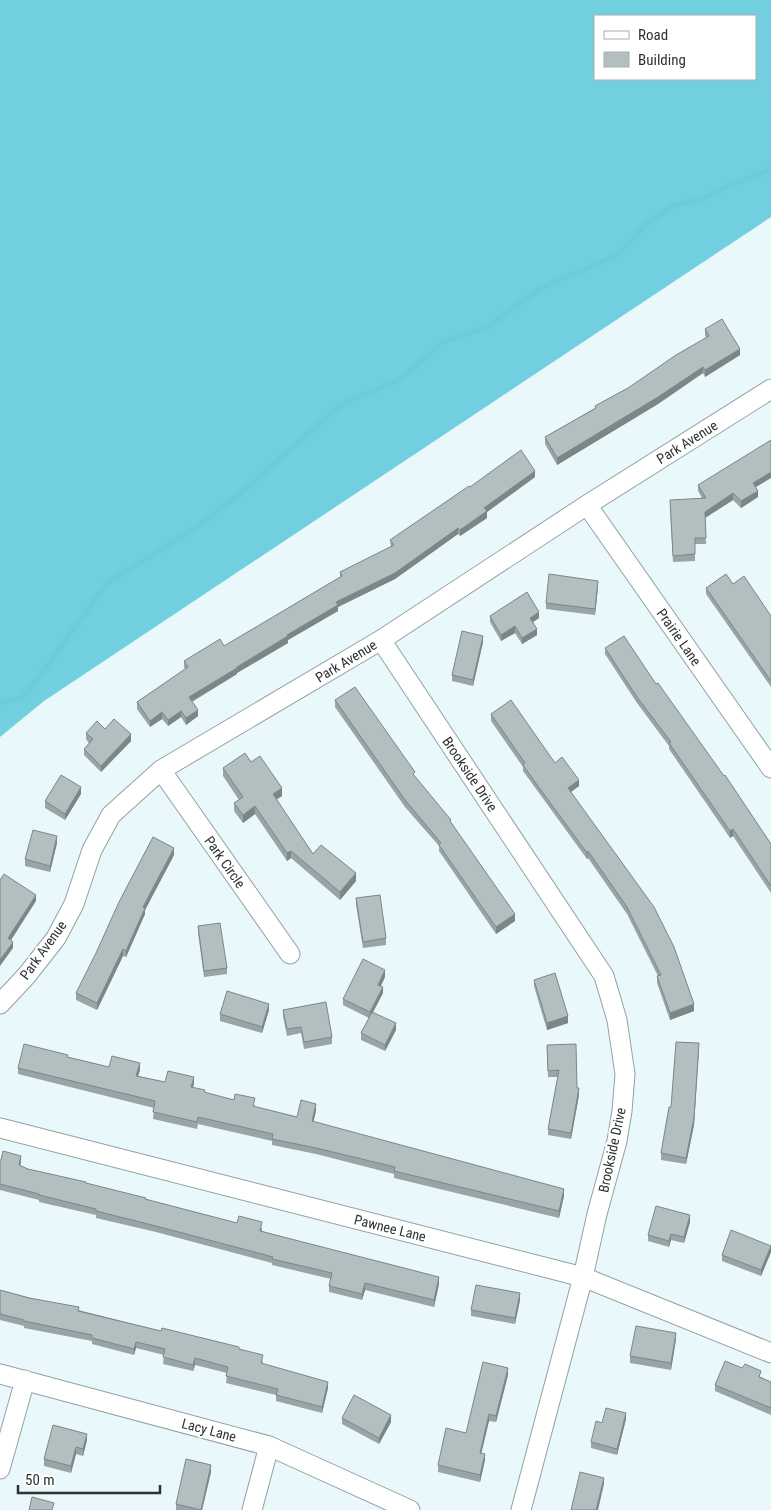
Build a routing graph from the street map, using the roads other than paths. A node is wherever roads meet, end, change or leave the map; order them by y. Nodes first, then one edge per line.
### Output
1 (771, 390) edge
2 (587, 505) junction
3 (381, 640) junction
4 (771, 768) edge
5 (161, 770) junction
6 (290, 954) dead end
7 (0, 1004) edge
8 (0, 1128) edge
9 (583, 1277) junction
10 (771, 1353) edge
11 (0, 1374) edge
12 (25, 1380) junction
13 (269, 1446) junction
14 (0, 1469) edge
15 (252, 1510) edge
16 (410, 1510) edge
17 (521, 1510) edge

1 - 2 street, Park Avenue
2 - 3 street, Park Avenue
2 - 4 street, Prairie Lane
3 - 5 street, Park Avenue
3 - 9 street, Brookside Drive
5 - 6 street, Park Circle
5 - 7 street, Park Avenue
8 - 9 street, Pawnee Lane
9 - 10 street, Pawnee Lane
9 - 17 street, Brookside Drive
11 - 12 street, Lacy Lane
12 - 13 street, Lacy Lane
12 - 14 street
13 - 15 street
13 - 16 street, Lacy Lane

